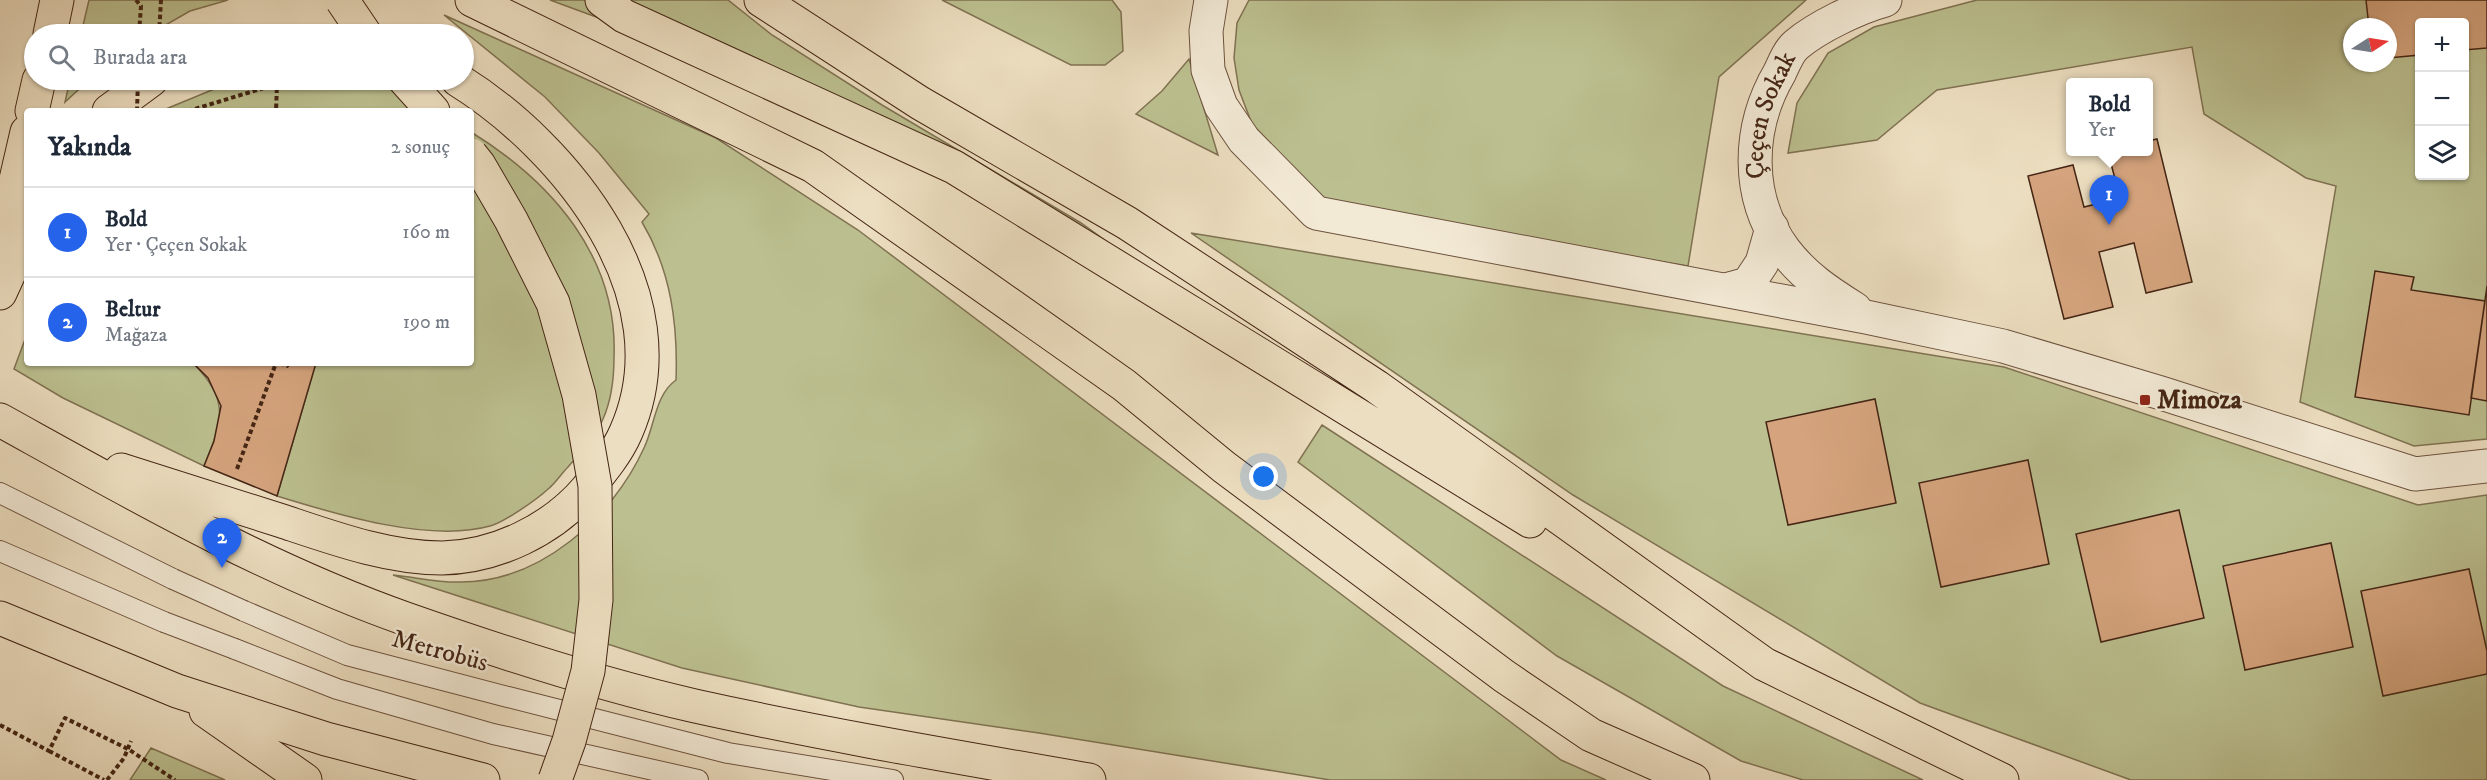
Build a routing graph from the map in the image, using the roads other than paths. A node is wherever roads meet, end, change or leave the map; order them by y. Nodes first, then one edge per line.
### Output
1 (57, 0) edge
2 (342, 0) edge
3 (472, 0) edge
4 (602, 0) edge
5 (761, 0) edge
6 (1211, 0) edge
7 (1886, 0) edge
8 (52, 24) edge
9 (358, 24) edge
10 (37, 90) edge
11 (137, 90) edge
12 (414, 90) edge
13 (474, 90) edge
14 (33, 108) edge
15 (113, 108) edge
16 (430, 108) edge
17 (24, 145) edge
18 (474, 160) edge
19 (1772, 228) junction
20 (24, 241) edge
21 (0, 249) edge
22 (1725, 290) junction
23 (0, 293) edge
24 (1866, 317) junction
25 (0, 420) edge
26 (45, 445) junction
27 (2487, 466) edge
28 (0, 493) edge
29 (3, 553) edge
30 (0, 618) edge
31 (1764, 664) junction
32 (177, 691) junction
33 (305, 780) edge
34 (483, 780) edge
35 (555, 780) edge
36 (698, 780) edge
37 (893, 780) edge
38 (1089, 780) edge
39 (1693, 780) edge
40 (2002, 780) edge

1 - 8 highway
2 - 9 highway, bridge
3 - 39 highway
4 - 31 highway
5 - 31 highway
6 - 22 street
7 - 19 street, Çeçen Sokak
10 - 14 highway
11 - 15 highway
12 - 16 highway
13 - 26 highway
17 - 21 highway
18 - 35 highway, bridge
19 - 22 street
19 - 24 street, Çeçen Sokak
20 - 23 highway
22 - 24 street
24 - 27 street
25 - 26 highway
26 - 38 highway
28 - 37 lane, Metrobüs, bridge
29 - 36 lane, bridge
30 - 32 highway
31 - 40 highway
32 - 33 highway
32 - 34 highway

